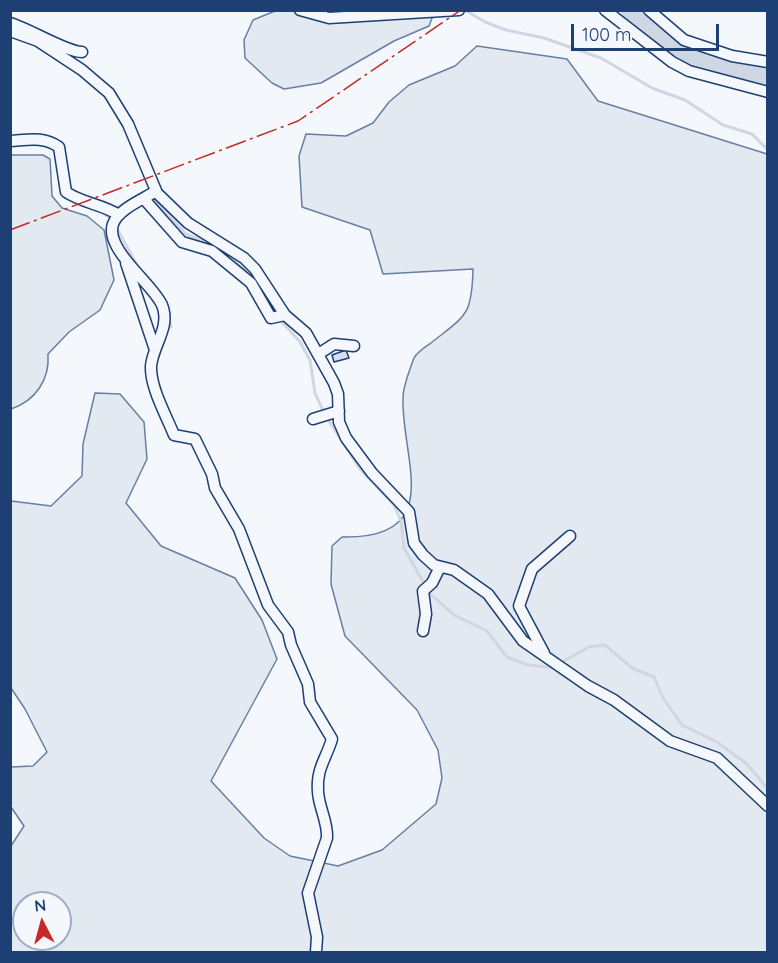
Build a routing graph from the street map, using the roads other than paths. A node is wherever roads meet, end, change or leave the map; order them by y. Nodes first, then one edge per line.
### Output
1 (300, 10) edge
2 (459, 10) edge
3 (605, 10) edge
4 (649, 10) edge
5 (10, 23) edge
6 (10, 31) edge
7 (82, 52) dead end
8 (768, 62) edge
9 (768, 92) edge
10 (10, 141) edge
11 (156, 191) junction
12 (144, 199) junction
13 (119, 215) junction
14 (124, 258) junction
15 (285, 315) junction
16 (354, 346) dead end
17 (155, 351) junction
18 (320, 353) junction
19 (339, 411) junction
20 (314, 418) dead end
21 (570, 536) dead end
22 (440, 567) junction
23 (423, 630) dead end
24 (545, 656) junction
25 (768, 806) edge
26 (316, 952) edge

1 - 2 street
3 - 9 street
4 - 8 street
5 - 7 street
6 - 11 street
10 - 13 street
11 - 12 street
11 - 15 street
12 - 13 street
12 - 15 street
13 - 14 street
14 - 17 street
14 - 17 street
15 - 18 street
16 - 18 street
17 - 26 street
18 - 19 street
19 - 20 street
19 - 22 street
21 - 24 street
22 - 23 street
22 - 24 street
24 - 25 street

